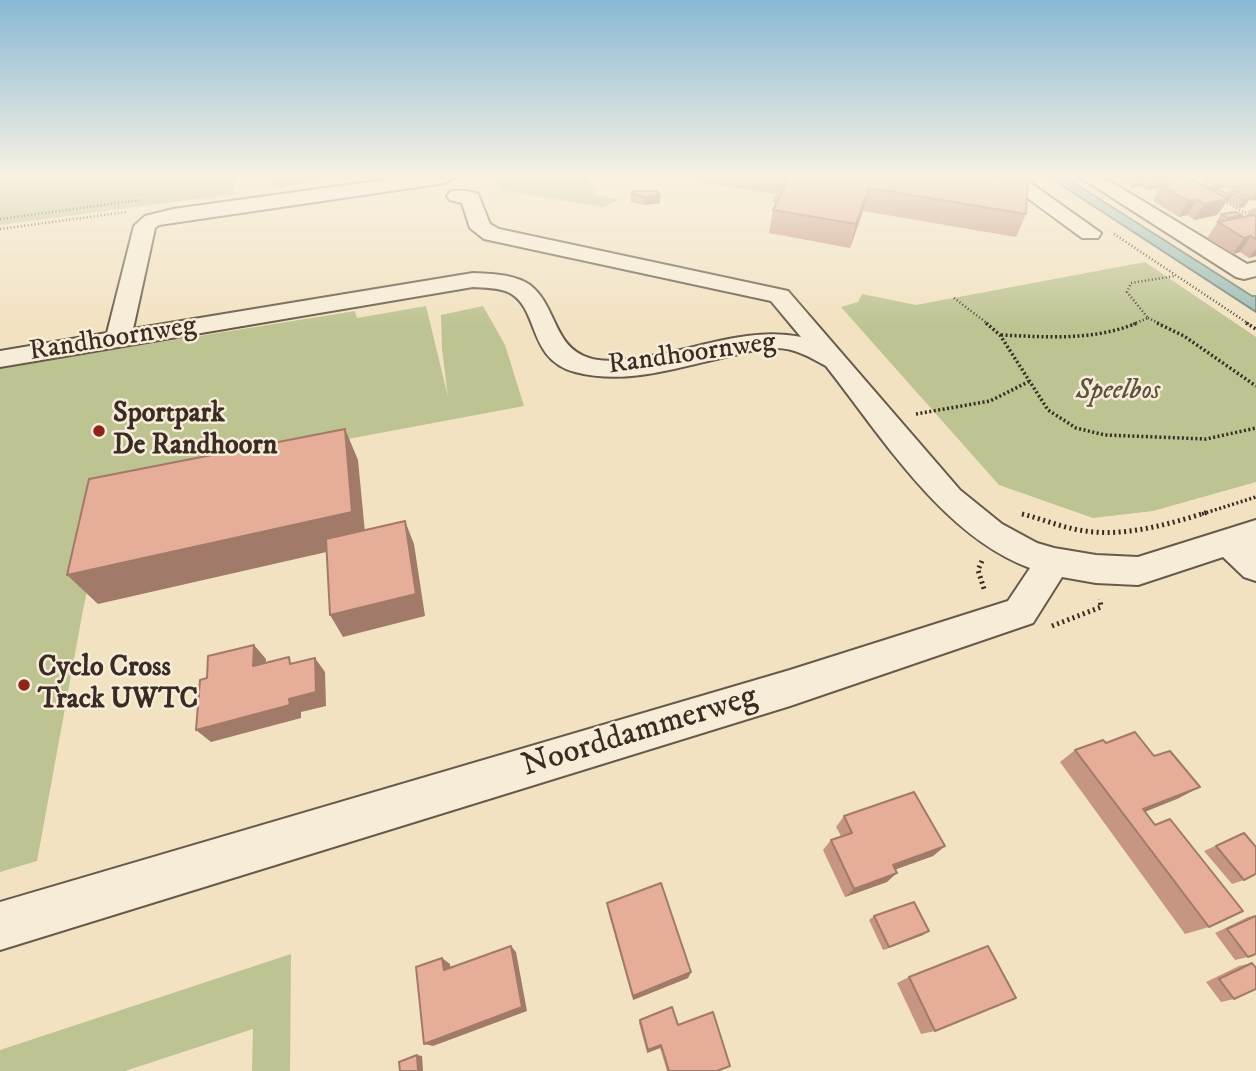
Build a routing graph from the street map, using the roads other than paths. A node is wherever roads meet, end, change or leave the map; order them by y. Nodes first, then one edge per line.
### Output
1 (145, 227) edge
2 (481, 227) edge
3 (1092, 227) edge
4 (1171, 227) edge
5 (1100, 232) road end
6 (1256, 269) edge
7 (118, 339) junction
8 (830, 356) junction
9 (0, 359) edge
10 (1242, 537) edge
11 (1053, 562) junction
12 (1256, 567) edge
13 (0, 926) edge

1 - 7 street
2 - 8 street
3 - 5 street
4 - 6 street
7 - 8 street, Randhoornweg
7 - 9 street, Randhoornweg
8 - 11 street, Randhoornweg
10 - 11 street
10 - 12 street
11 - 13 street, Noorddammerweg

